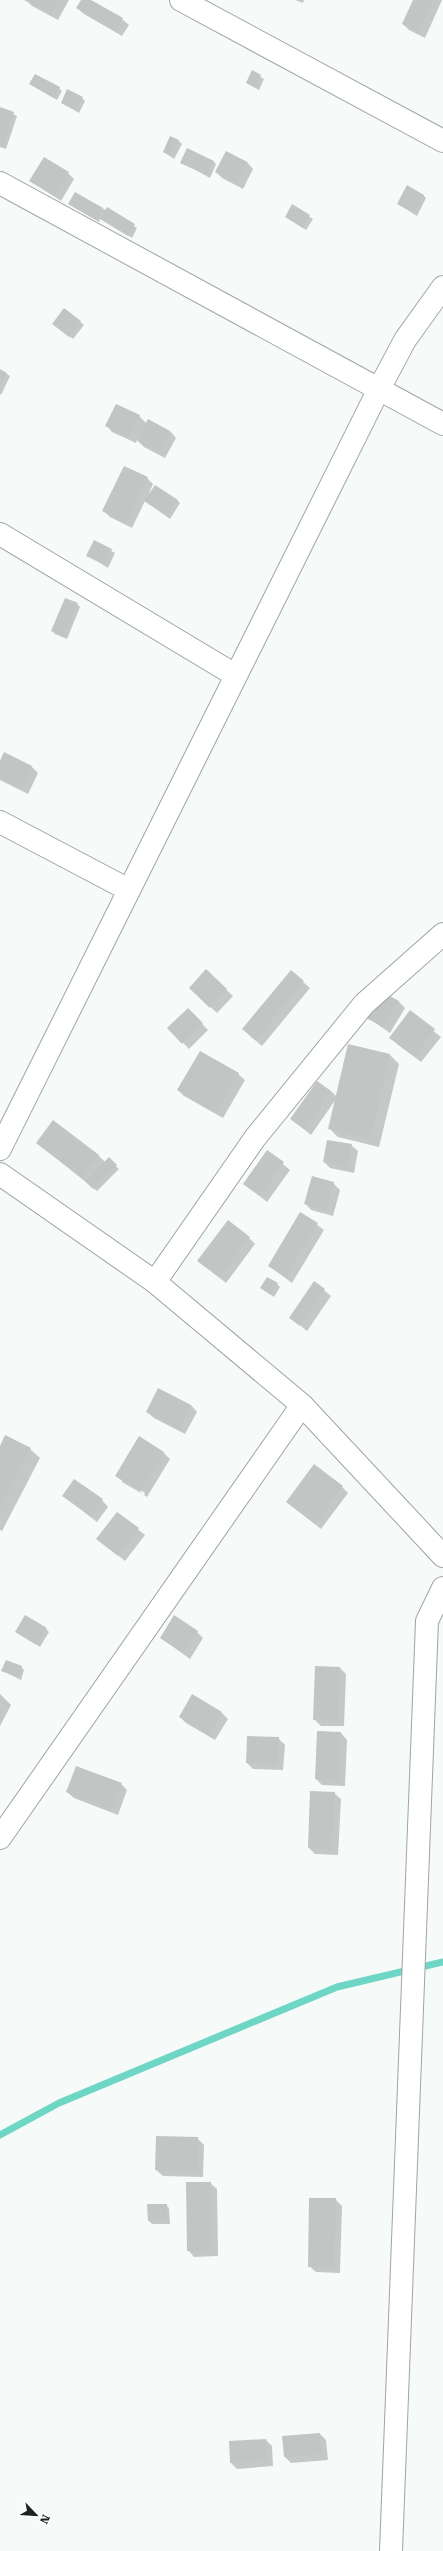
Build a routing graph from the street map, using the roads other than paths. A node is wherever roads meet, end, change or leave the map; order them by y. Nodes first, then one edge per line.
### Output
1 (181, 0) edge
2 (443, 141) edge
3 (0, 183) edge
4 (443, 287) edge
5 (379, 389) junction
6 (443, 424) edge
7 (0, 534) edge
8 (234, 675) junction
9 (0, 822) edge
10 (128, 890) junction
11 (443, 934) edge
12 (0, 1149) edge
13 (0, 1174) edge
14 (155, 1282) junction
15 (302, 1405) junction
16 (443, 1556) edge
17 (443, 1588) edge
18 (0, 1838) edge
19 (391, 2551) edge

1 - 2 street
3 - 5 street
4 - 5 street
5 - 6 street
5 - 8 street
7 - 8 street
8 - 10 street
9 - 10 street
10 - 12 street
11 - 14 street
13 - 14 street
14 - 15 street
15 - 16 street
15 - 18 street
17 - 19 street

